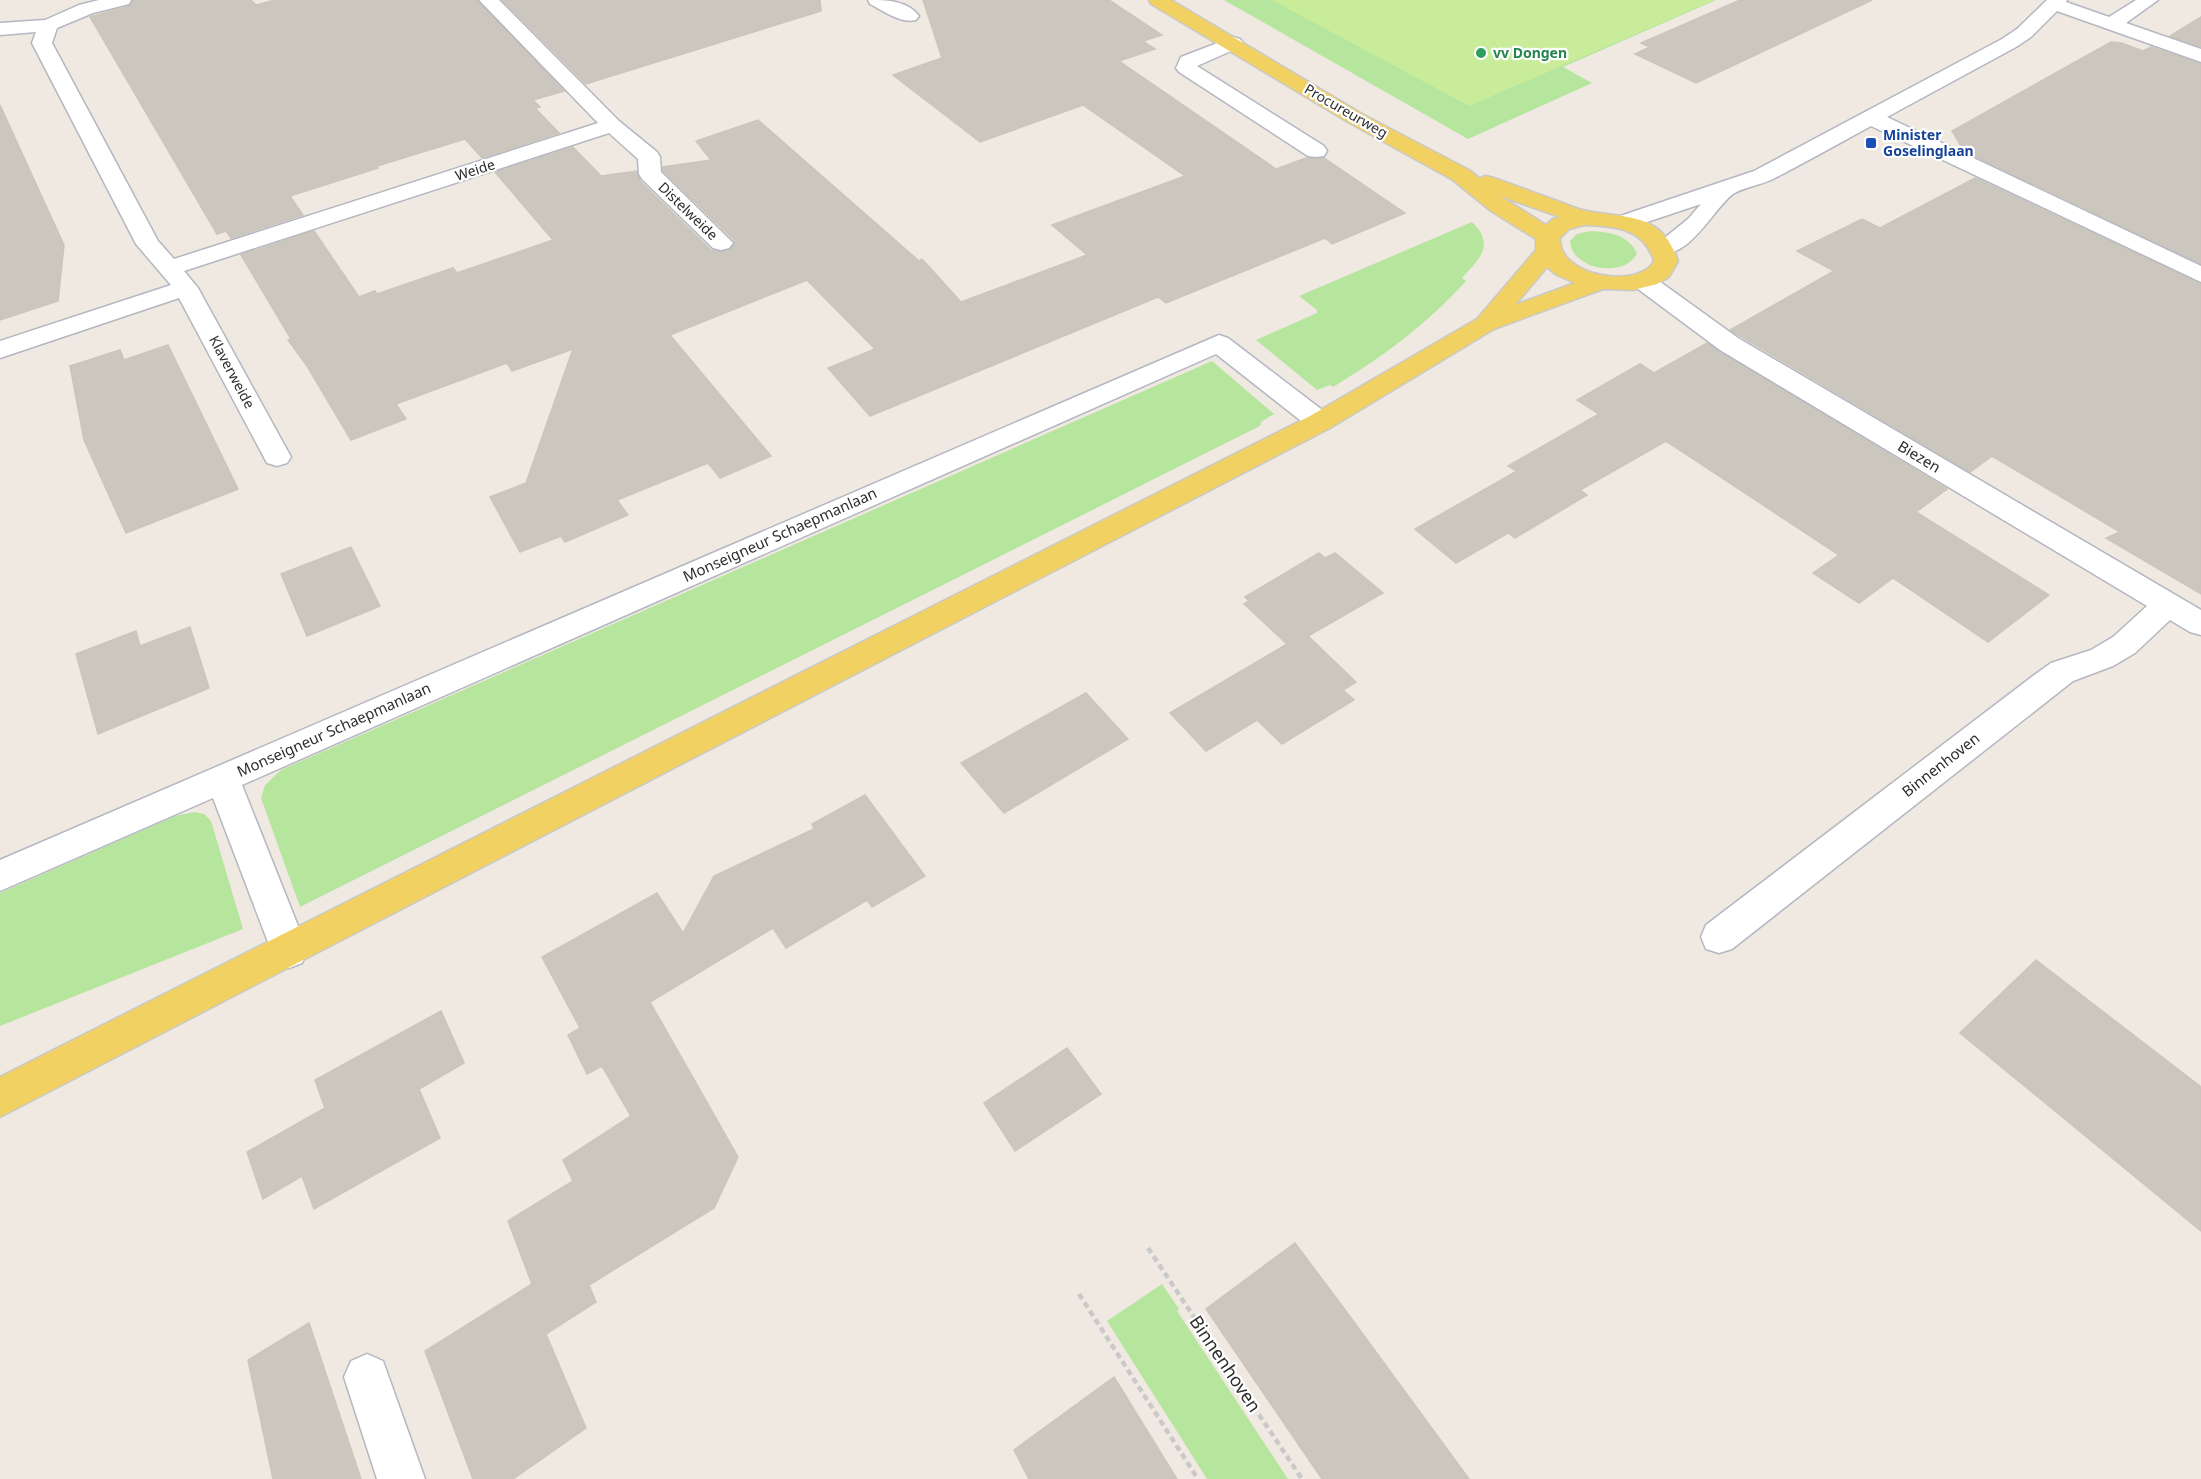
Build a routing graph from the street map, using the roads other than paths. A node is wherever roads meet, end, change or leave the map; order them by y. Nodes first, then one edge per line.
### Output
1 (122, 0) edge
2 (488, 0) edge
3 (877, 0) edge
4 (1158, 0) edge
5 (2149, 0) edge
6 (2056, 2) edge
7 (909, 16) dead end
8 (2112, 23) junction
9 (48, 25) junction
10 (0, 29) edge
11 (1233, 43) junction
12 (2201, 56) edge
13 (1869, 117) junction
14 (612, 125) junction
15 (1316, 151) dead end
16 (1461, 175) junction
17 (1725, 190) junction
18 (1584, 218) junction
19 (1626, 222) junction
20 (721, 243) dead end
21 (1548, 243) junction
22 (1664, 248) junction
23 (170, 268) junction
24 (2201, 275) edge
25 (1643, 281) junction
26 (1600, 282) junction
27 (186, 288) junction
28 (1485, 324) junction
29 (0, 350) edge
30 (1320, 422) junction
31 (277, 456) dead end
32 (2168, 604) junction
33 (2201, 624) edge
34 (223, 779) junction
35 (0, 876) edge
36 (1719, 937) dead end
37 (289, 951) junction
38 (0, 1098) edge
39 (367, 1377) dead end
40 (401, 1479) edge

1 - 9 street
2 - 14 street
3 - 7 street
4 - 11 main road, Procureurweg
5 - 8 street
6 - 8 street
6 - 13 street
8 - 12 street
9 - 10 street
9 - 23 street
11 - 15 street
11 - 16 main road, Procureurweg
13 - 17 street
13 - 24 street
14 - 20 street, Distelweide
14 - 23 street, Weide
16 - 18 main road, Procureurweg
16 - 21 main road, Procureurweg
17 - 19 street
17 - 22 street
18 - 19 main road
18 - 21 main road
19 - 22 main road
21 - 26 main road, Procureurweg
21 - 28 main road
22 - 25 main road
23 - 27 street
25 - 26 main road
25 - 32 street, Biezen
26 - 28 main road
27 - 29 street
27 - 31 street, Klaverweide
28 - 30 main road
30 - 34 street, Monseigneur Schaepmanlaan
30 - 37 main road
32 - 33 street, Biezen
32 - 36 street, Binnenhoven
34 - 35 street, Monseigneur Schaepmanlaan
34 - 37 street, Monseigneur Schaepmanlaan
37 - 38 main road
39 - 40 street

